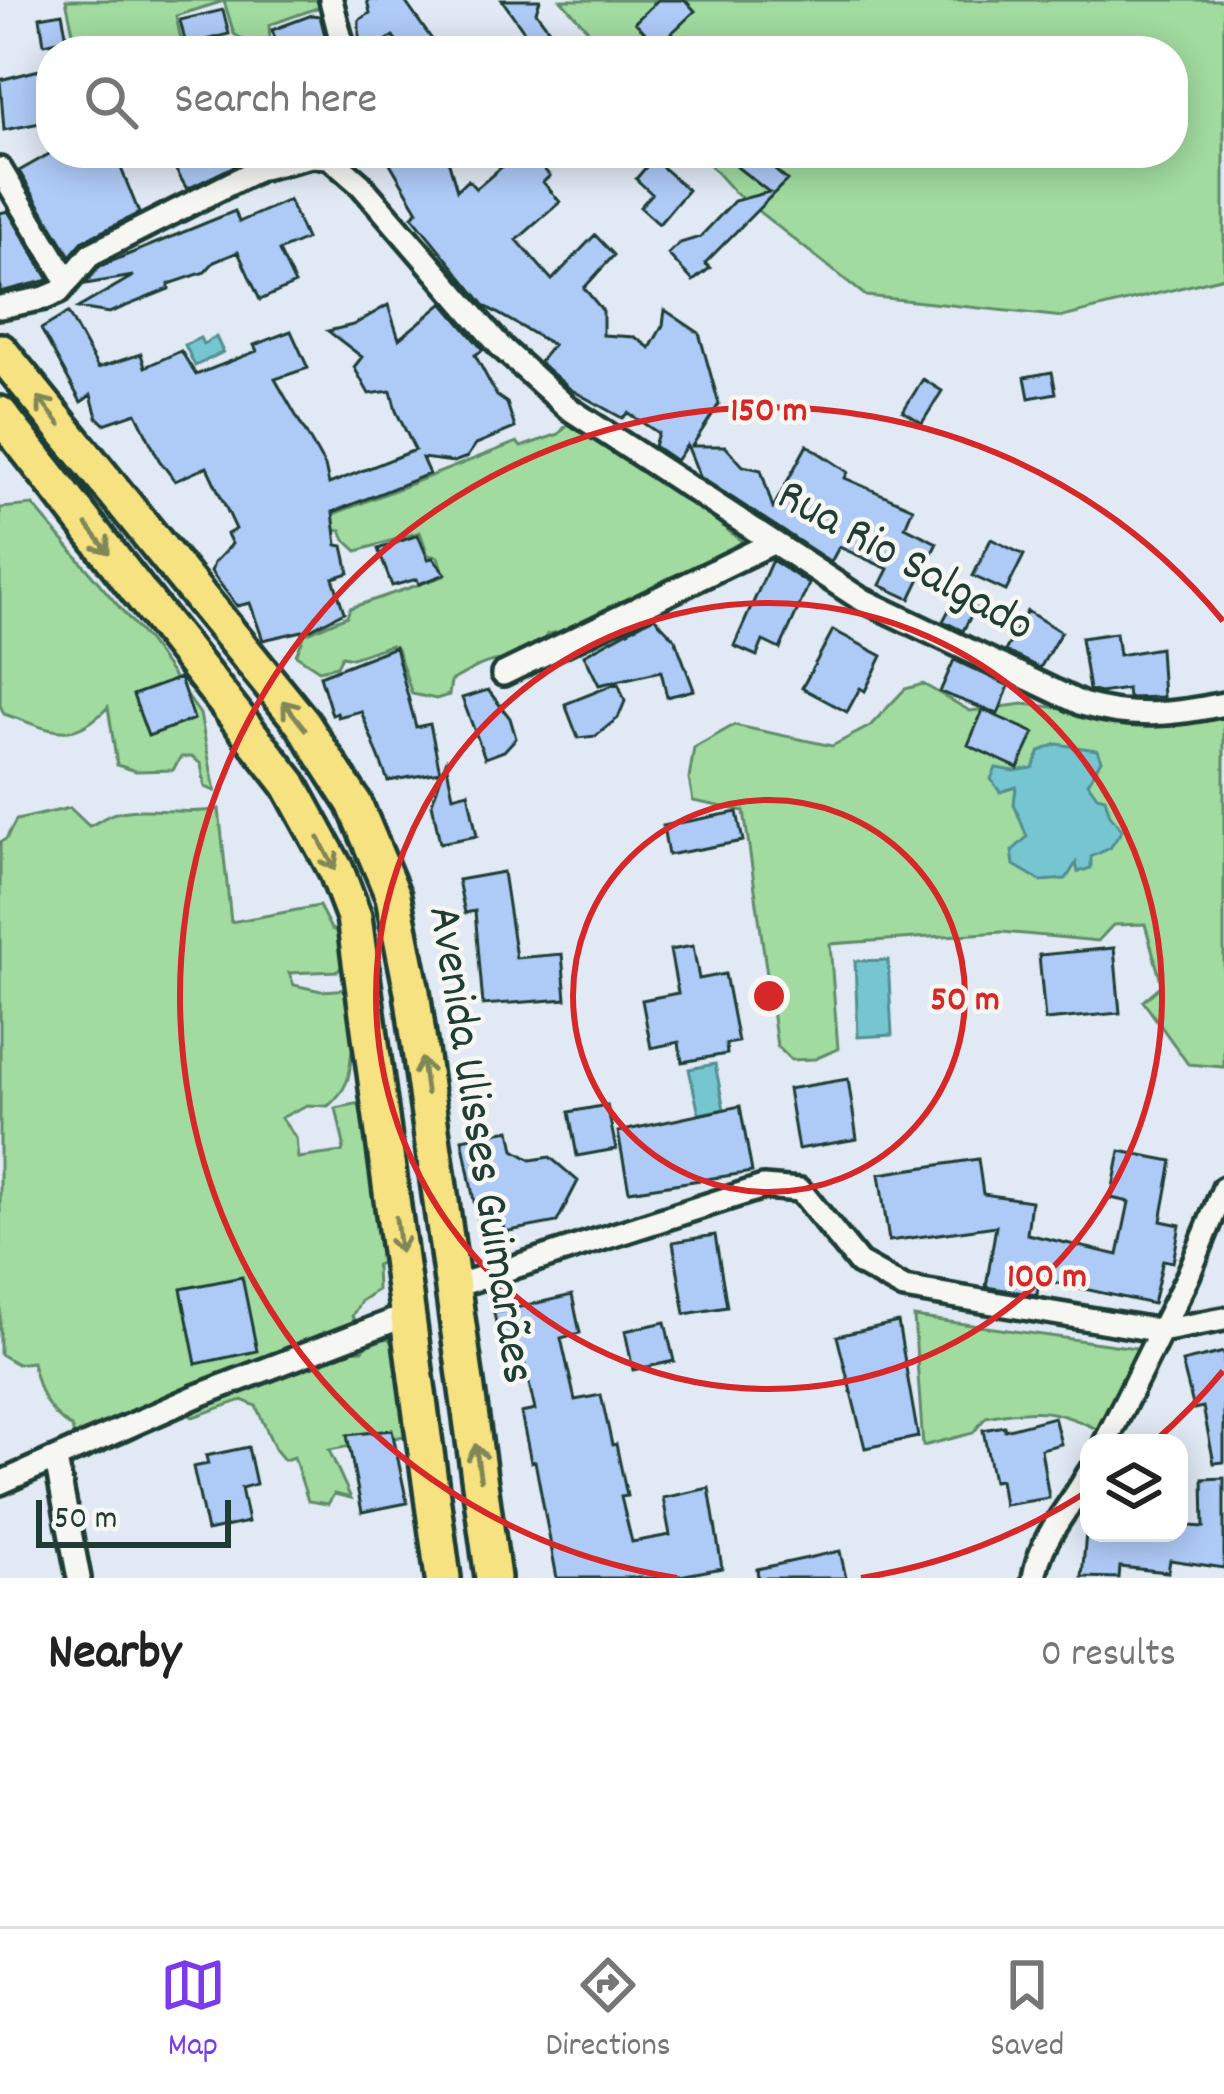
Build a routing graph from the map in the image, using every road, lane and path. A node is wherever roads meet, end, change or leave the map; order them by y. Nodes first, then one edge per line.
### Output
1 (331, 0) edge
2 (340, 36) edge
3 (263, 168) edge
4 (344, 168) edge
5 (0, 169) edge
6 (67, 280) junction
7 (0, 307) edge
8 (0, 351) edge
9 (0, 414) edge
10 (772, 543) junction
11 (503, 674) dead end
12 (1224, 704) edge
13 (1224, 1188) edge
14 (452, 1287) junction
15 (408, 1316) junction
16 (1224, 1319) edge
17 (1161, 1331) junction
18 (1110, 1434) edge
19 (56, 1460) junction
20 (0, 1483) edge
21 (1080, 1486) edge
22 (489, 1539) junction
23 (441, 1561) edge
24 (79, 1578) edge
25 (494, 1578) edge
26 (1034, 1578) edge

1 - 2 street
3 - 6 street, Rua Rio Salgado
4 - 10 street, Rua Rio Salgado
5 - 6 street
6 - 7 street, Rua Rio Salgado
14 -> 8 main road, Avenida Ulisses Guimarães
9 -> 15 main road, Avenida Ulisses Guimarães
10 - 11 street
10 - 12 street, Rua Rio Salgado
13 - 17 street
14 - 17 street
22 -> 14 main road, Avenida Ulisses Guimarães
15 - 19 street
15 - 23 main road, Avenida Ulisses Guimarães
16 - 17 street
17 - 18 street
19 - 20 street
19 - 24 street
21 - 26 street
22 - 23 main road
22 - 25 main road, Avenida Ulisses Guimarães

